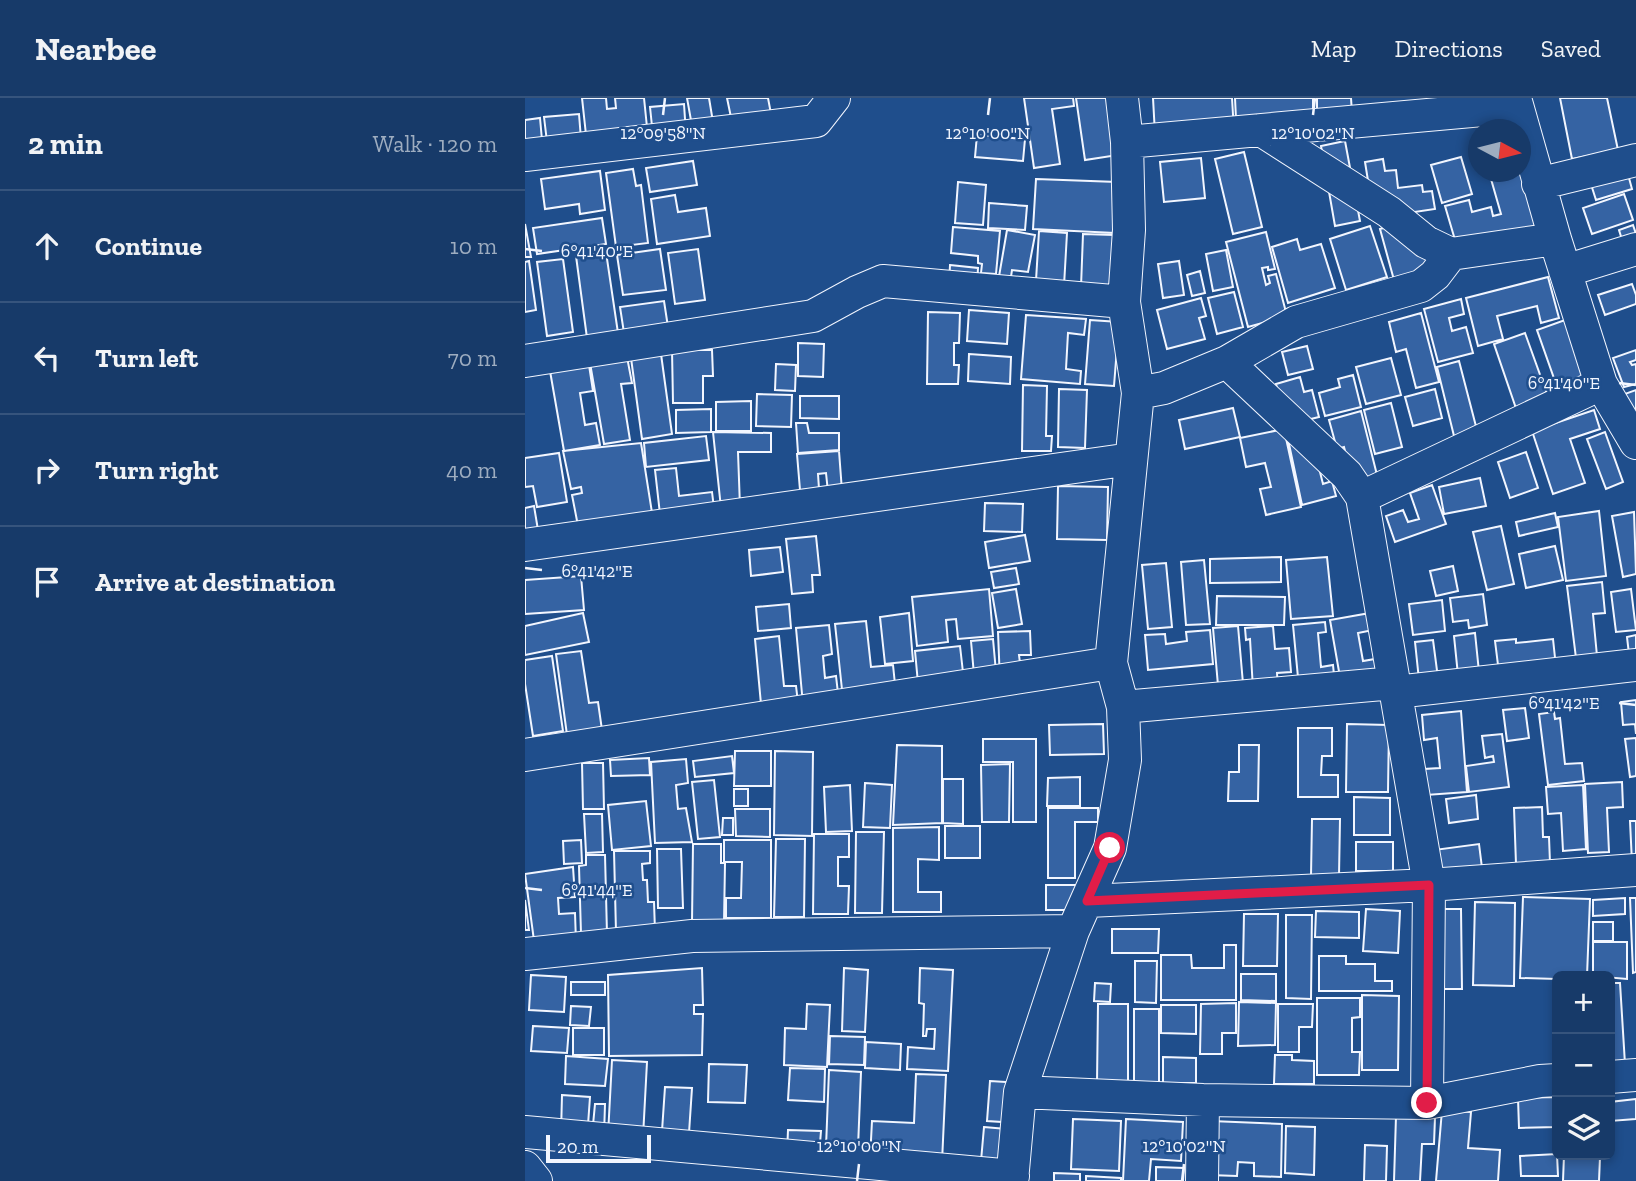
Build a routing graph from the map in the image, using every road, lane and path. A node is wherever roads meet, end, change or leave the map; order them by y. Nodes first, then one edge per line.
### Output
1 (834, 98) edge
2 (1122, 98) edge
3 (1515, 102) edge
4 (1261, 130) junction
5 (1127, 142) junction
6 (525, 155) edge
7 (1636, 160) edge
8 (1538, 184) junction
9 (1555, 239) junction
10 (1636, 249) edge
11 (1451, 254) junction
12 (1565, 271) junction
13 (1124, 302) junction
14 (525, 361) edge
15 (1227, 362) junction
16 (1601, 384) junction
17 (1137, 393) junction
18 (1634, 437) edge
19 (1131, 459) junction
20 (1362, 497) junction
21 (525, 545) edge
22 (1111, 663) junction
23 (1636, 665) edge
24 (1395, 687) junction
25 (1123, 707) junction
26 (525, 755) edge
27 (1636, 870) edge
28 (1429, 885) junction
29 (1087, 901) junction
30 (1073, 931) junction
31 (525, 954) edge
32 (1636, 1075) edge
33 (1615, 1077) edge
34 (1552, 1080) edge
35 (1020, 1093) junction
36 (1203, 1100) junction
37 (1427, 1103) junction
38 (525, 1132) edge
39 (525, 1167) edge
40 (1001, 1178) edge
41 (537, 1181) edge
42 (1202, 1181) edge

1 - 6 street
2 - 5 street
3 - 4 street
3 - 8 street
4 - 5 street
4 - 11 street
5 - 13 street
7 - 8 street
8 - 9 street
9 - 11 street
9 - 12 street
10 - 12 street
11 - 15 street
12 - 16 street
13 - 14 street
13 - 17 street
15 - 17 street
15 - 20 street
16 - 18 street
16 - 20 street
17 - 19 street
19 - 21 street
19 - 22 street
20 - 24 street
22 - 25 street
22 - 26 street
23 - 24 street
24 - 25 street
24 - 28 street
25 - 29 street
27 - 28 street
28 - 29 street
28 - 37 street
29 - 30 street
30 - 31 street
30 - 35 street
32 - 33 street
34 - 37 street
35 - 36 street
35 - 40 street
36 - 37 street
36 - 42 street
38 - 40 street
39 - 41 street

